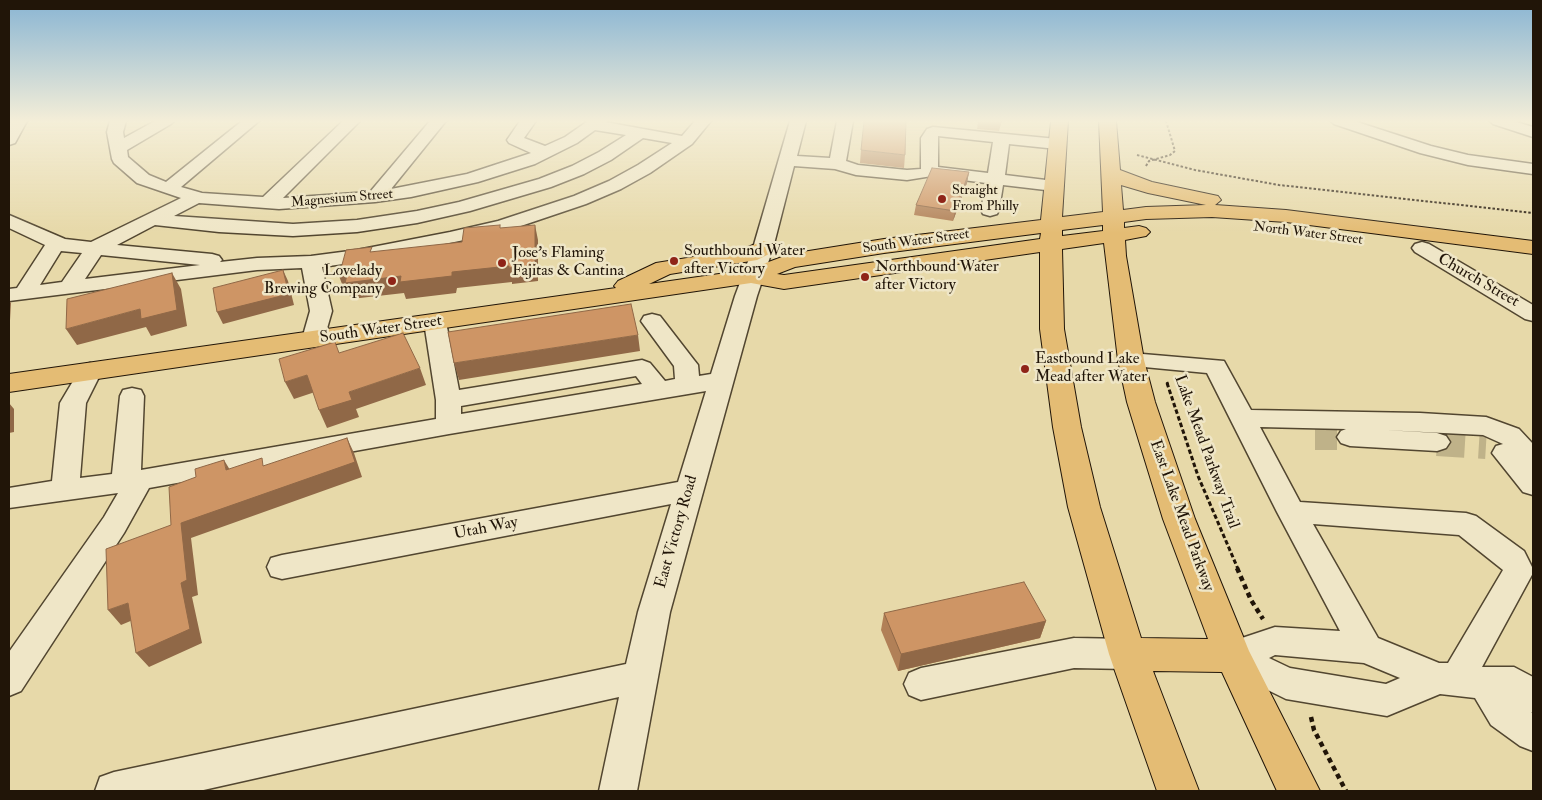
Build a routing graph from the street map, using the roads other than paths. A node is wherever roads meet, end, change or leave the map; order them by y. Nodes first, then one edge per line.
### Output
1 (120, 158) edge
2 (205, 158) edge
3 (314, 158) edge
4 (408, 158) edge
5 (531, 158) edge
6 (600, 158) edge
7 (660, 158) edge
8 (838, 158) edge
9 (930, 158) edge
10 (999, 158) edge
11 (1056, 158) edge
12 (1109, 158) edge
13 (1461, 158) edge
14 (786, 160) joint
15 (837, 164) junction
16 (1533, 170) edge
17 (930, 171) junction
18 (1110, 172) junction
19 (996, 179) junction
20 (1054, 186) junction
21 (168, 189) junction
22 (197, 196) junction
23 (376, 197) junction
24 (268, 204) junction
25 (990, 210) dead end
26 (1286, 216) junction
27 (152, 219) junction
28 (1113, 226) junction
29 (11, 228) edge
30 (1083, 230) joint
31 (1052, 235) junction
32 (56, 243) junction
33 (1533, 247) edge
34 (95, 248) junction
35 (763, 248) junction
36 (1422, 248) junction
37 (311, 262) junction
38 (1533, 263) edge
39 (257, 264) junction
40 (752, 276) junction
41 (69, 288) junction
42 (17, 294) edge
43 (601, 298) junction
44 (1533, 314) edge
45 (652, 321) dead end
46 (435, 322) junction
47 (313, 339) junction
48 (1130, 360) junction
49 (90, 371) junction
50 (722, 381) junction
51 (9, 383) edge
52 (688, 385) junction
53 (132, 396) dead end
54 (448, 413) junction
55 (1246, 426) junction
56 (1437, 442) tunnel mouth
57 (1486, 444) tunnel mouth
58 (1533, 462) edge
59 (131, 481) junction
60 (1533, 485) edge
61 (61, 490) junction
62 (689, 490) junction
63 (9, 498) edge
64 (1291, 512) junction
65 (282, 567) dead end
66 (1525, 567) edge
67 (1366, 648) junction
68 (1128, 654) junction
69 (1234, 656) junction
70 (641, 677) junction
71 (9, 680) edge
72 (1460, 681) junction
73 (921, 684) dead end
74 (1533, 696) edge
75 (1533, 734) edge
76 (114, 791) edge
77 (618, 791) edge
78 (1178, 791) edge
79 (1299, 791) edge

1 - 21 street, Magnesium Street
2 - 21 street
3 - 24 street
4 - 23 street
5 - 23 street, Magnesium Street
6 - 27 street
7 - 37 street
8 - 15 street
9 - 17 street
10 - 19 street
11 - 20 main road
12 - 18 main road, East Lake Mead Parkway
13 - 16 street
14 - 15 street
14 - 35 street, East Victory Road
15 - 17 street
17 - 19 street
18 - 26 main road
18 - 28 main road, East Lake Mead Parkway
19 - 20 street
19 - 25 street
20 - 31 main road
21 - 22 street, Magnesium Street
22 - 24 street, Magnesium Street
22 - 27 street
23 - 24 street, Magnesium Street
26 - 28 main road, North Water Street
26 - 33 main road, North Water Street
27 - 34 street
28 - 30 main road, North Water Street
28 - 36 main road, North Water Street
28 - 48 main road, East Lake Mead Parkway
29 - 32 street
30 - 31 main road, South Water Street
31 - 40 main road, South Water Street
31 - 68 main road
32 - 34 street
32 - 42 street
34 - 39 street
34 - 41 street
35 - 40 street, East Victory Road
35 - 43 main road
36 - 38 main road, North Water Street
36 - 44 street, Church Street
37 - 39 street
37 - 47 street
39 - 41 street
40 - 43 main road, South Water Street
40 - 50 street, East Victory Road
41 - 42 street
43 - 46 main road, South Water Street
45 - 52 street
46 - 47 main road, South Water Street
46 - 54 street
47 - 49 main road, South Water Street
48 - 55 street
48 - 69 main road, East Lake Mead Parkway
49 - 51 main road, South Water Street
49 - 61 street
50 - 52 street
50 - 62 street, East Victory Road
52 - 54 street
53 - 59 street
54 - 59 street
55 - 56 street
55 - 58 street
55 - 64 street
57 - 60 street
59 - 61 street
59 - 71 street
61 - 63 street
62 - 65 street, Utah Way
62 - 70 street, East Victory Road
64 - 66 street
64 - 67 street
66 - 72 street
67 - 69 street
67 - 72 street
68 - 69 main road
68 - 73 street
68 - 78 main road
69 - 72 street
69 - 79 main road, East Lake Mead Parkway
70 - 76 street
70 - 77 street, East Victory Road
72 - 74 street
72 - 75 street

